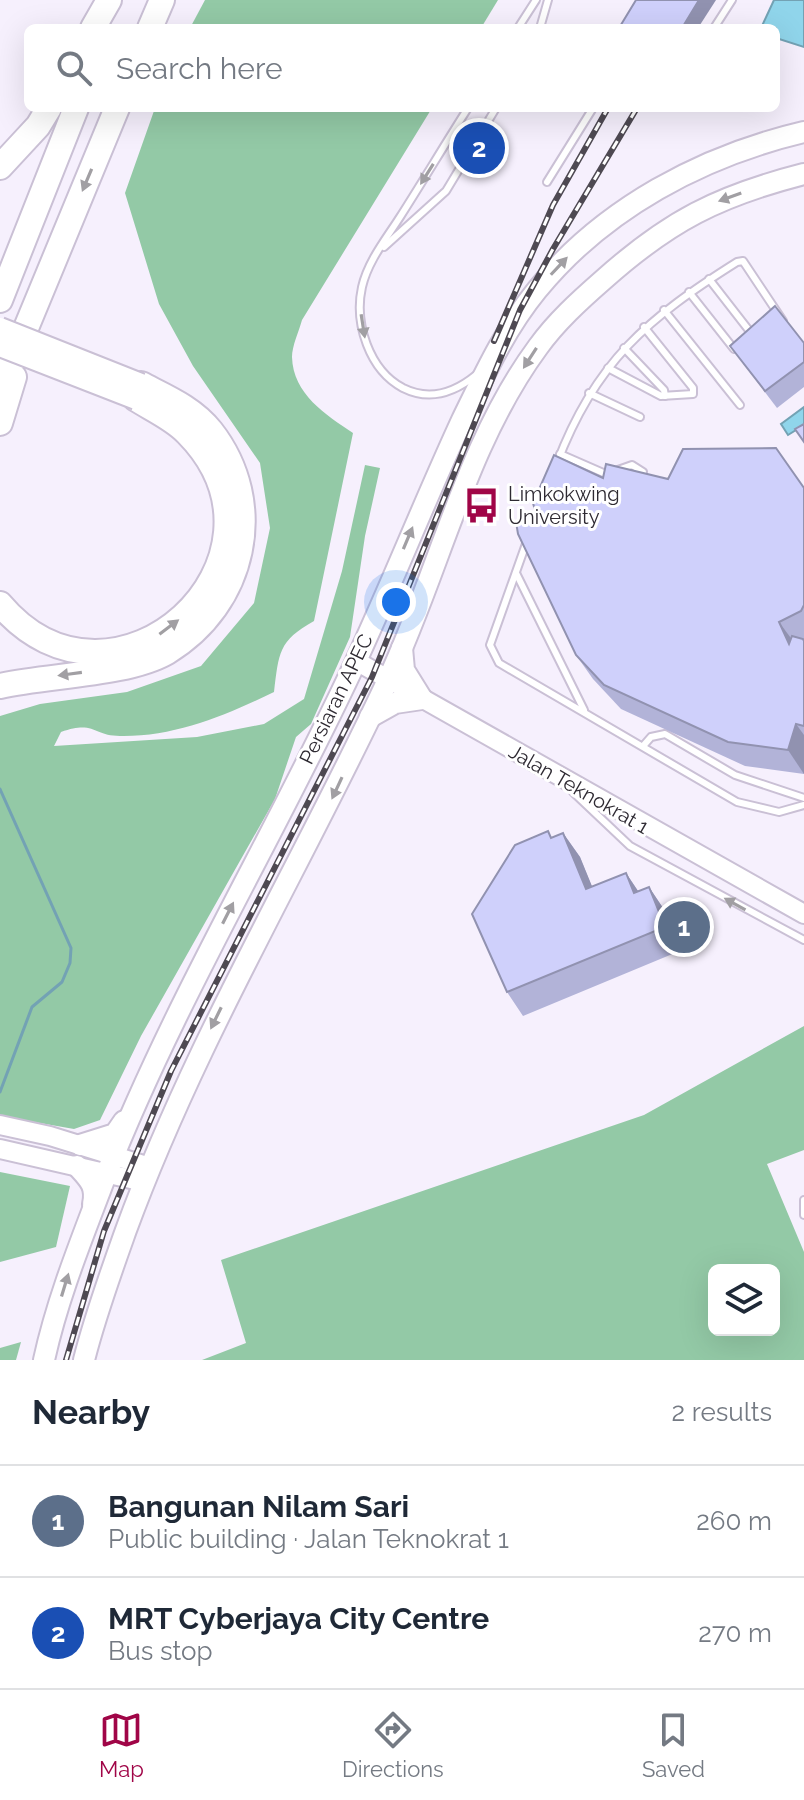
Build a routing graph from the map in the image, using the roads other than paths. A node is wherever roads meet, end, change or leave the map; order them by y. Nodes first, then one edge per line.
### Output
1 (109, 0) edge
2 (116, 0) edge
3 (162, 0) edge
4 (536, 0) edge
5 (548, 0) edge
6 (732, 0) edge
7 (95, 24) edge
8 (107, 24) edge
9 (152, 24) edge
10 (521, 24) edge
11 (541, 24) edge
12 (717, 24) edge
13 (47, 112) edge
14 (74, 112) edge
15 (115, 112) edge
16 (466, 112) edge
17 (494, 112) edge
18 (591, 112) edge
19 (804, 132) edge
20 (0, 167) edge
21 (804, 174) edge
22 (547, 182) dead end
23 (378, 252) junction
24 (709, 279) junction
25 (43, 283) junction
26 (689, 292) junction
27 (0, 300) edge
28 (664, 310) junction
29 (644, 327) junction
30 (0, 328) edge
31 (771, 330) edge
32 (760, 337) edge
33 (0, 346) edge
34 (624, 348) junction
35 (495, 350) junction
36 (738, 354) edge
37 (608, 368) junction
38 (0, 391) edge
39 (139, 392) junction
40 (589, 393) junction
41 (665, 396) junction
42 (740, 405) dead end
43 (640, 417) dead end
44 (0, 423) edge
45 (560, 454) junction
46 (555, 468) edge
47 (636, 490) edge
48 (529, 537) edge
49 (516, 573) junction
50 (0, 604) edge
51 (402, 648) junction
52 (356, 661) junction
53 (388, 681) junction
54 (0, 686) edge
55 (422, 699) junction
56 (584, 710) junction
57 (370, 717) junction
58 (644, 745) junction
59 (561, 779) junction
60 (804, 798) edge
61 (804, 805) edge
62 (799, 908) edge
63 (804, 940) edge
64 (132, 1109) junction
65 (0, 1125) edge
66 (80, 1145) junction
67 (0, 1149) edge
68 (110, 1164) junction
69 (77, 1166) junction
70 (147, 1175) junction
71 (804, 1200) edge
72 (91, 1212) junction
73 (804, 1215) edge
74 (44, 1360) edge
75 (84, 1360) edge

1 - 7 highway
2 - 8 highway
3 - 9 highway
4 - 10 lane
5 - 11 lane
6 - 12 lane
13 - 20 highway
14 - 27 highway
15 -> 25 highway
16 -> 23 lane
17 - 23 lane
18 - 22 lane
35 -> 19 main road, Persiaran APEC
21 -> 51 main road, Persiaran APEC
23 -> 35 lane
24 - 26 lane
24 - 31 lane
24 - 32 lane
25 - 38 highway
25 - 44 highway
26 - 28 lane
26 - 36 lane
28 - 29 lane
28 - 42 lane
29 - 34 lane
29 - 41 lane
30 - 39 main road, bridge
33 - 39 main road, bridge
34 - 37 lane
34 - 41 lane
52 -> 35 main road, Persiaran APEC
37 - 40 lane
37 - 41 lane
50 -> 39 highway
39 -> 54 highway
40 - 43 lane
40 - 45 lane
45 - 46 lane
45 - 47 lane
48 - 49 lane
49 - 56 lane
49 - 56 lane
51 - 53 main road, Persiaran APEC
51 - 55 main road
52 - 53 main road, Jalan Teknokrat 1
64 -> 52 main road, Persiaran APEC
53 - 55 main road, Jalan Teknokrat 1
53 - 57 main road, Persiaran APEC
55 - 57 main road
55 - 59 main road, Jalan Teknokrat 1
56 - 58 lane
57 -> 70 main road, Persiaran APEC
58 - 60 lane
58 - 61 lane
59 - 62 main road, Jalan Teknokrat 1
63 -> 59 lane
64 - 66 main road
64 - 68 main road, Persiaran APEC
65 - 66 main road
66 - 68 main road
67 - 69 main road
68 - 69 main road
68 - 70 main road
68 - 72 main road, Persiaran APEC
69 - 72 main road
70 - 75 main road, Persiaran APEC
71 - 73 lane
74 -> 72 main road, Persiaran APEC

